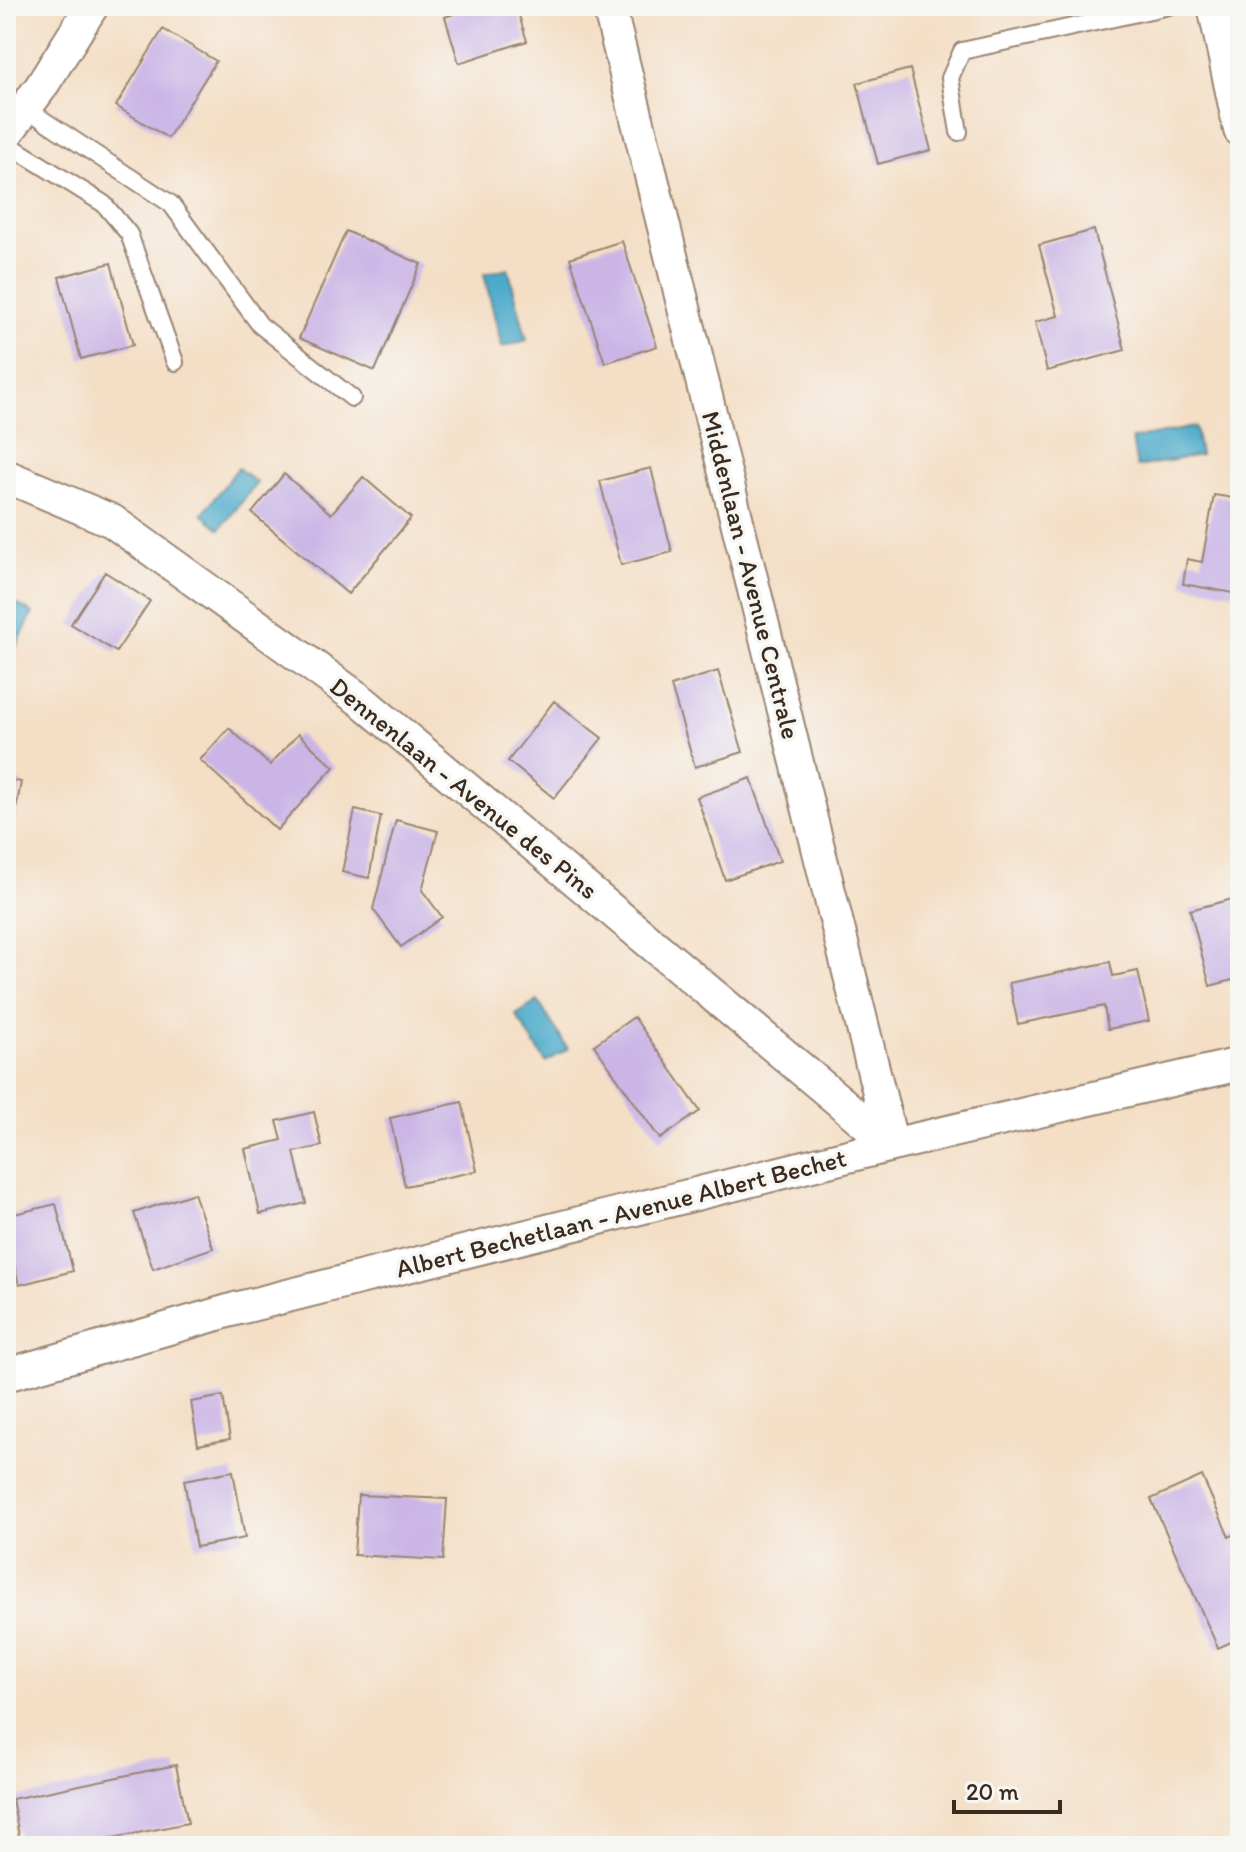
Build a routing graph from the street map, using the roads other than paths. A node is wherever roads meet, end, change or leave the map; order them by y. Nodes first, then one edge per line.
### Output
1 (92, 6) edge
2 (609, 6) edge
3 (1169, 6) edge
4 (1214, 6) edge
5 (25, 108) junction
6 (1240, 130) edge
7 (959, 132) dead end
8 (6, 134) edge
9 (6, 143) edge
10 (175, 362) dead end
11 (352, 398) dead end
12 (6, 476) edge
13 (1240, 1064) edge
14 (892, 1145) junction
15 (6, 1375) edge

1 - 5 street
2 - 14 street, Middenlaan - Avenue Centrale
3 - 7 lane
4 - 6 street
5 - 8 street
5 - 11 lane
9 - 10 lane
12 - 14 street, Dennenlaan - Avenue des Pins
13 - 14 street, Albert Bechetlaan - Avenue Albert Bechet
14 - 15 street, Albert Bechetlaan - Avenue Albert Bechet

